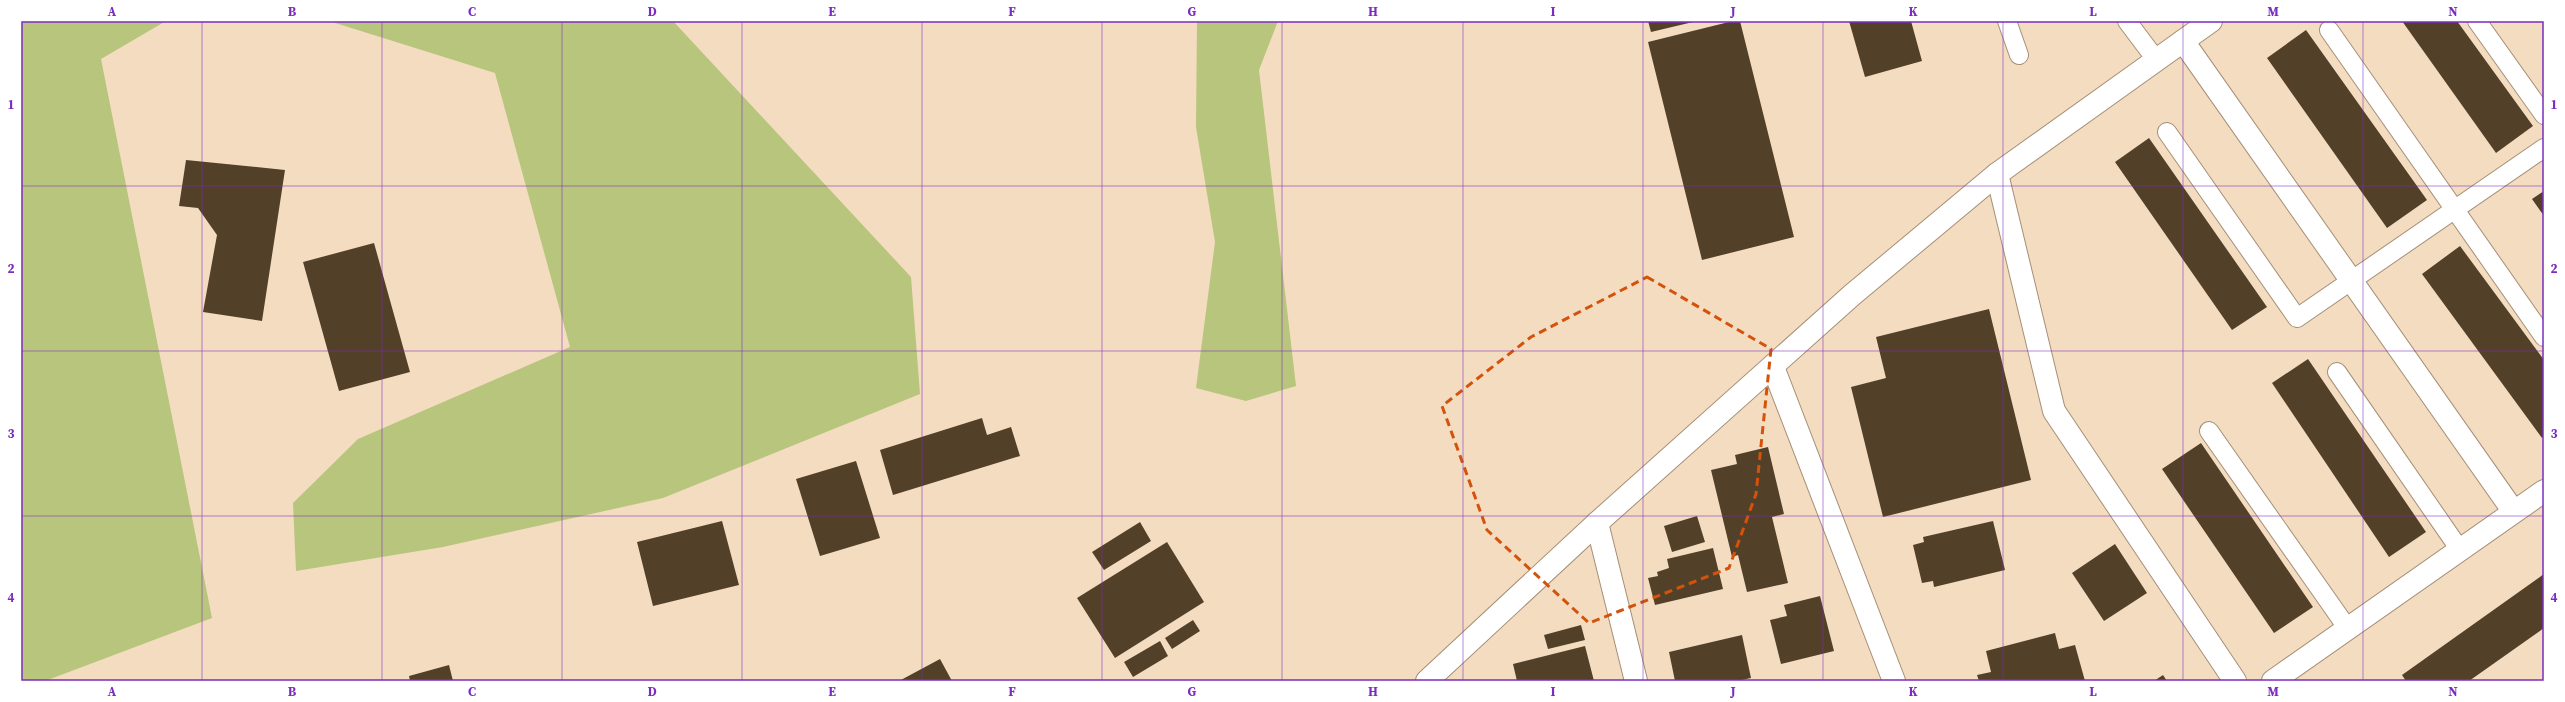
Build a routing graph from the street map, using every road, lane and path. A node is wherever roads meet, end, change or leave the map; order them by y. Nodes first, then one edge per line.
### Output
1 (2007, 21) edge
2 (2127, 21) edge
3 (2211, 21) edge
4 (2477, 21) edge
5 (2328, 30) dead end
6 (2183, 41) junction
7 (2019, 55) dead end
8 (2157, 61) junction
9 (2544, 115) edge
10 (2166, 132) dead end
11 (2544, 148) edge
12 (1996, 174) junction
13 (2455, 210) junction
14 (2352, 282) junction
15 (2544, 337) edge
16 (1772, 367) junction
17 (2337, 372) dead end
18 (2209, 431) dead end
19 (2544, 491) edge
20 (2514, 512) junction
21 (1597, 523) junction
22 (2460, 550) junction
23 (2348, 629) junction
24 (1427, 681) edge
25 (1636, 681) edge
26 (1894, 681) edge
27 (2235, 681) edge
28 (2273, 681) edge

1 - 7 lane
2 - 8 lane
3 - 6 street
4 - 9 lane
5 - 13 lane
6 - 8 street
6 - 14 street
8 - 12 street
10 - 14 lane
11 - 13 lane
12 - 16 street
12 - 27 street
13 - 14 lane
13 - 15 lane
14 - 20 street
16 - 21 street
16 - 26 street
17 - 22 lane
18 - 23 lane
19 - 20 street
20 - 22 street
21 - 24 street
21 - 25 street
22 - 23 street
23 - 28 street

